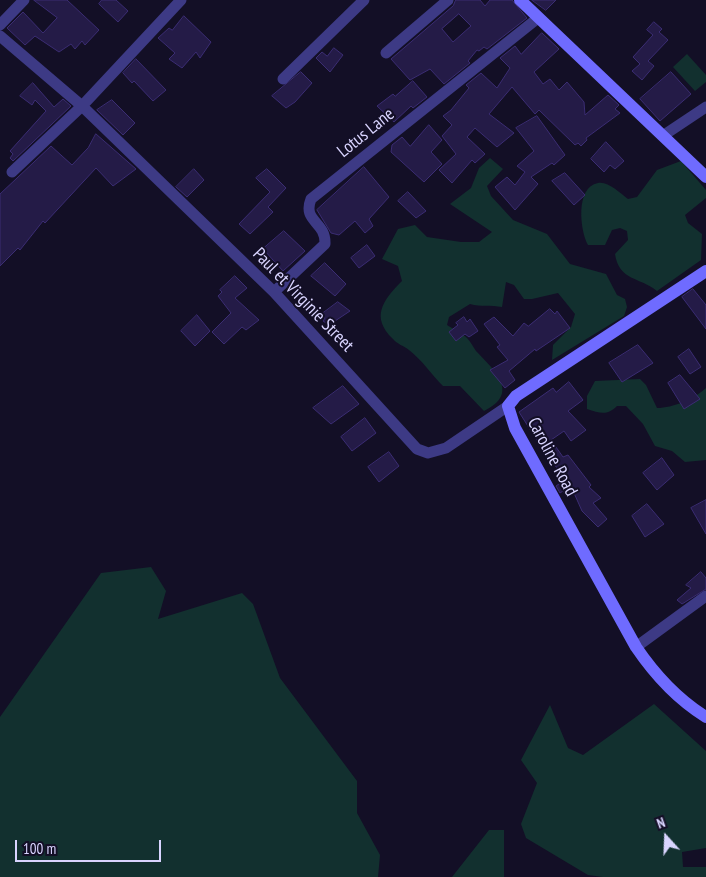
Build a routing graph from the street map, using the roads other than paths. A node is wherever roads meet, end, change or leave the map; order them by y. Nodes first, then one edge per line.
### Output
1 (24, 0) edge
2 (181, 0) edge
3 (364, 0) edge
4 (448, 0) edge
5 (520, 0) edge
6 (538, 18) junction
7 (0, 25) edge
8 (0, 36) edge
9 (386, 52) dead end
10 (283, 79) dead end
11 (82, 106) junction
12 (706, 107) edge
13 (664, 135) junction
14 (12, 172) dead end
15 (706, 177) edge
16 (706, 271) edge
17 (274, 292) junction
18 (508, 406) junction
19 (706, 596) edge
20 (636, 646) junction
21 (706, 717) edge

1 - 7 street
2 - 11 street
3 - 10 street
4 - 9 street
5 - 6 main road
6 - 13 main road
6 - 17 street, Lotus Lane
8 - 11 street, Paul et Virginie Street
11 - 14 street
11 - 17 street, Paul et Virginie Street
12 - 13 street
13 - 15 main road
16 - 18 main road, Caroline Road
17 - 18 street, Paul et Virginie Street
18 - 20 main road, Caroline Road
19 - 20 street
20 - 21 main road, Caroline Road

